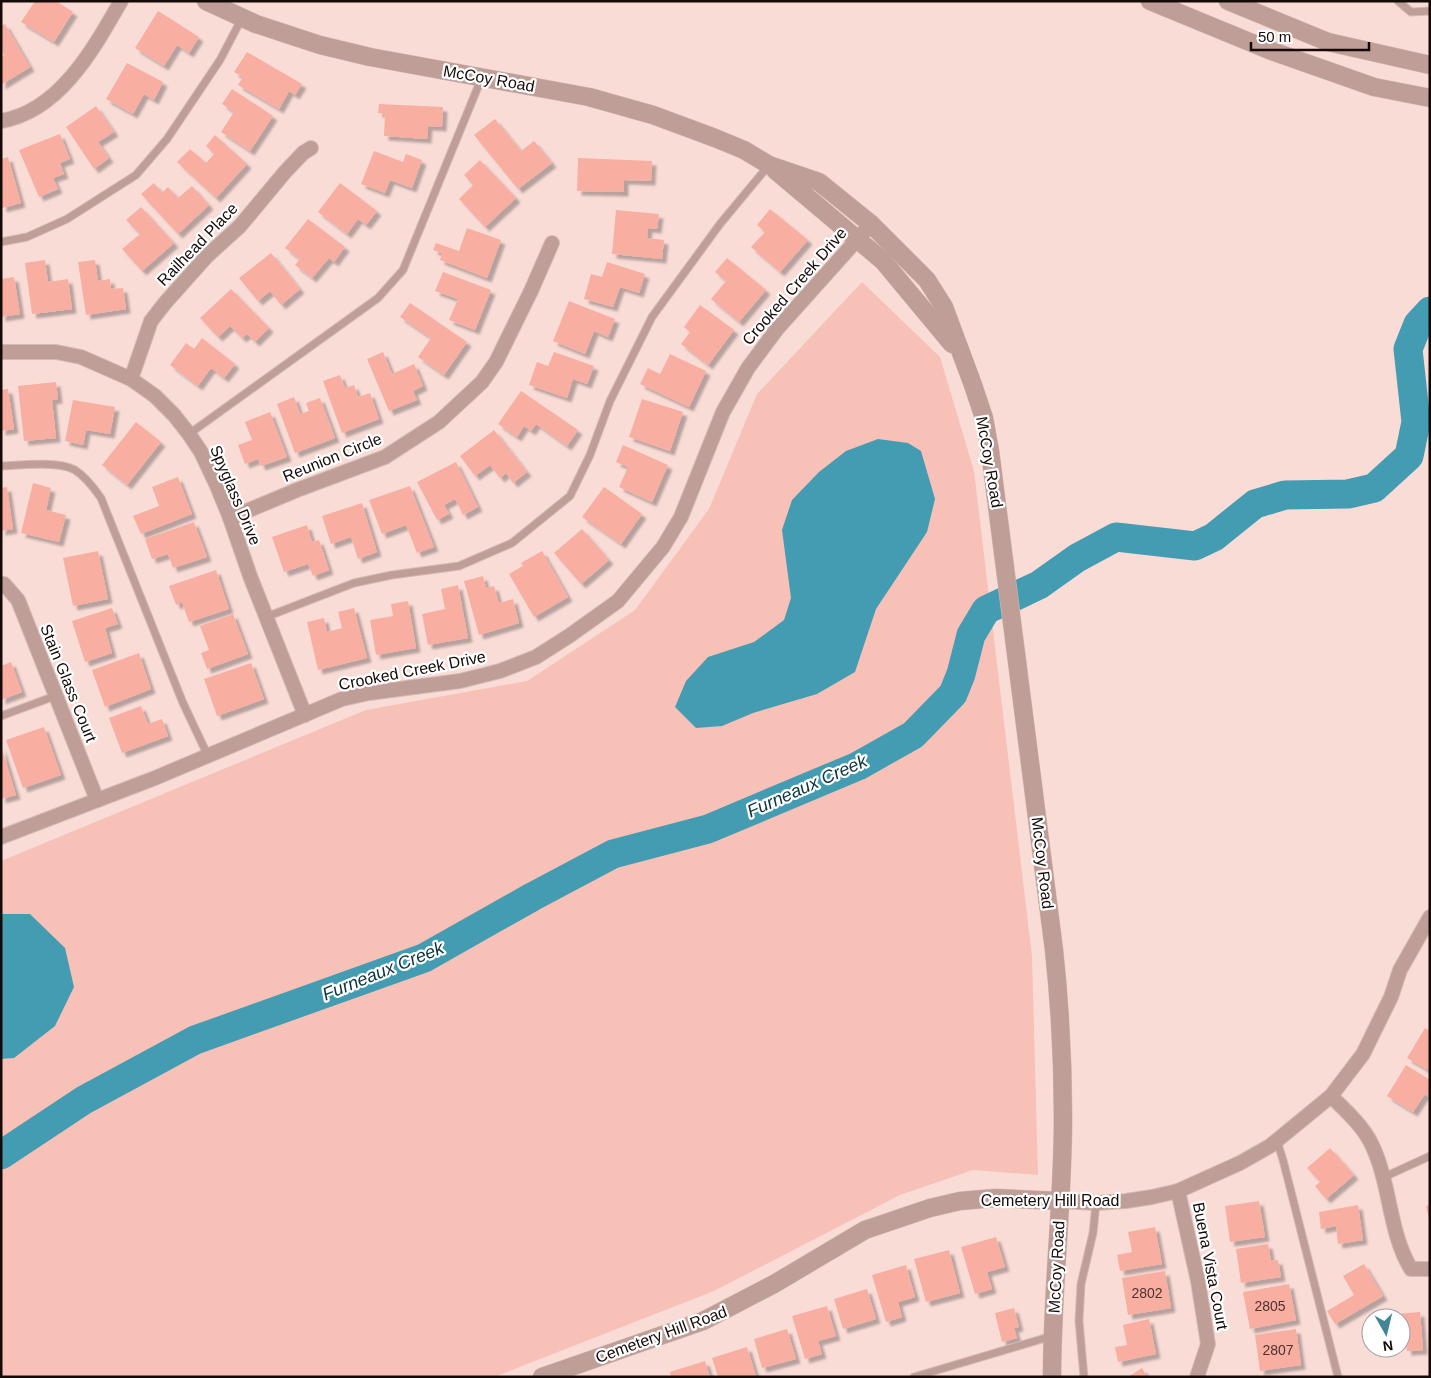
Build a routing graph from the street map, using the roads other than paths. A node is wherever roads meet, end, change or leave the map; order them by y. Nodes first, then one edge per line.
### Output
1 (121, 1) edge
2 (206, 1) edge
3 (1150, 1) edge
4 (1228, 1) edge
5 (1398, 1) edge
6 (1430, 12) edge
7 (242, 18) junction
8 (1430, 65) edge
9 (482, 76) junction
10 (1430, 98) edge
11 (1, 121) edge
12 (311, 148) dead end
13 (769, 165) junction
14 (871, 224) junction
15 (858, 239) junction
16 (1, 242) edge
17 (552, 243) dead end
18 (1, 352) edge
19 (961, 356) junction
20 (131, 379) junction
21 (190, 434) junction
22 (1, 466) edge
23 (230, 518) junction
24 (1, 584) edge
25 (266, 617) junction
26 (55, 696) junction
27 (1, 716) edge
28 (305, 716) junction
29 (208, 756) junction
30 (97, 800) junction
31 (1, 838) edge
32 (1430, 917) edge
33 (1331, 1096) junction
34 (1277, 1141) junction
35 (1430, 1156) edge
36 (1382, 1178) junction
37 (1178, 1191) junction
38 (1060, 1201) junction
39 (1096, 1203) junction
40 (1430, 1269) edge
41 (1052, 1336) junction
42 (547, 1376) edge
43 (914, 1377) edge
44 (1052, 1377) edge
45 (1084, 1377) edge
46 (1197, 1377) edge
47 (1338, 1377) edge

1 - 11 street
2 - 7 street, McCoy Road
3 - 10 street
4 - 8 street
5 - 6 lane
7 - 9 street, McCoy Road
7 - 16 lane
9 - 13 street, McCoy Road
9 - 21 lane
12 - 20 street, Railhead Place
13 - 14 street, McCoy Road
13 - 15 street, McCoy Road
13 - 25 lane
14 - 15 street, Crooked Creek Drive
14 - 19 street, McCoy Road
15 - 19 street, McCoy Road
15 - 28 street, Crooked Creek Drive
17 - 23 street, Reunion Circle
18 - 20 street, Spyglass Drive
19 - 38 street, McCoy Road
20 - 21 street, Spyglass Drive
21 - 23 street, Spyglass Drive
22 - 29 lane
23 - 25 street, Spyglass Drive
24 - 26 street, Stain Glass Court
25 - 28 street, Spyglass Drive
26 - 27 lane
26 - 30 street, Stain Glass Court
28 - 29 street, Crooked Creek Drive
29 - 30 street, Crooked Creek Drive
30 - 31 street, Crooked Creek Drive
32 - 33 street, Cemetery Hill Road
33 - 34 street, Cemetery Hill Road
33 - 36 street
34 - 37 street, Cemetery Hill Road
34 - 47 lane
35 - 36 lane
36 - 40 street
37 - 39 street, Cemetery Hill Road
37 - 46 street, Buena Vista Court
38 - 39 street, Cemetery Hill Road
38 - 41 street, McCoy Road
38 - 42 street, Cemetery Hill Road
39 - 45 lane
41 - 43 lane
41 - 44 street, McCoy Road

